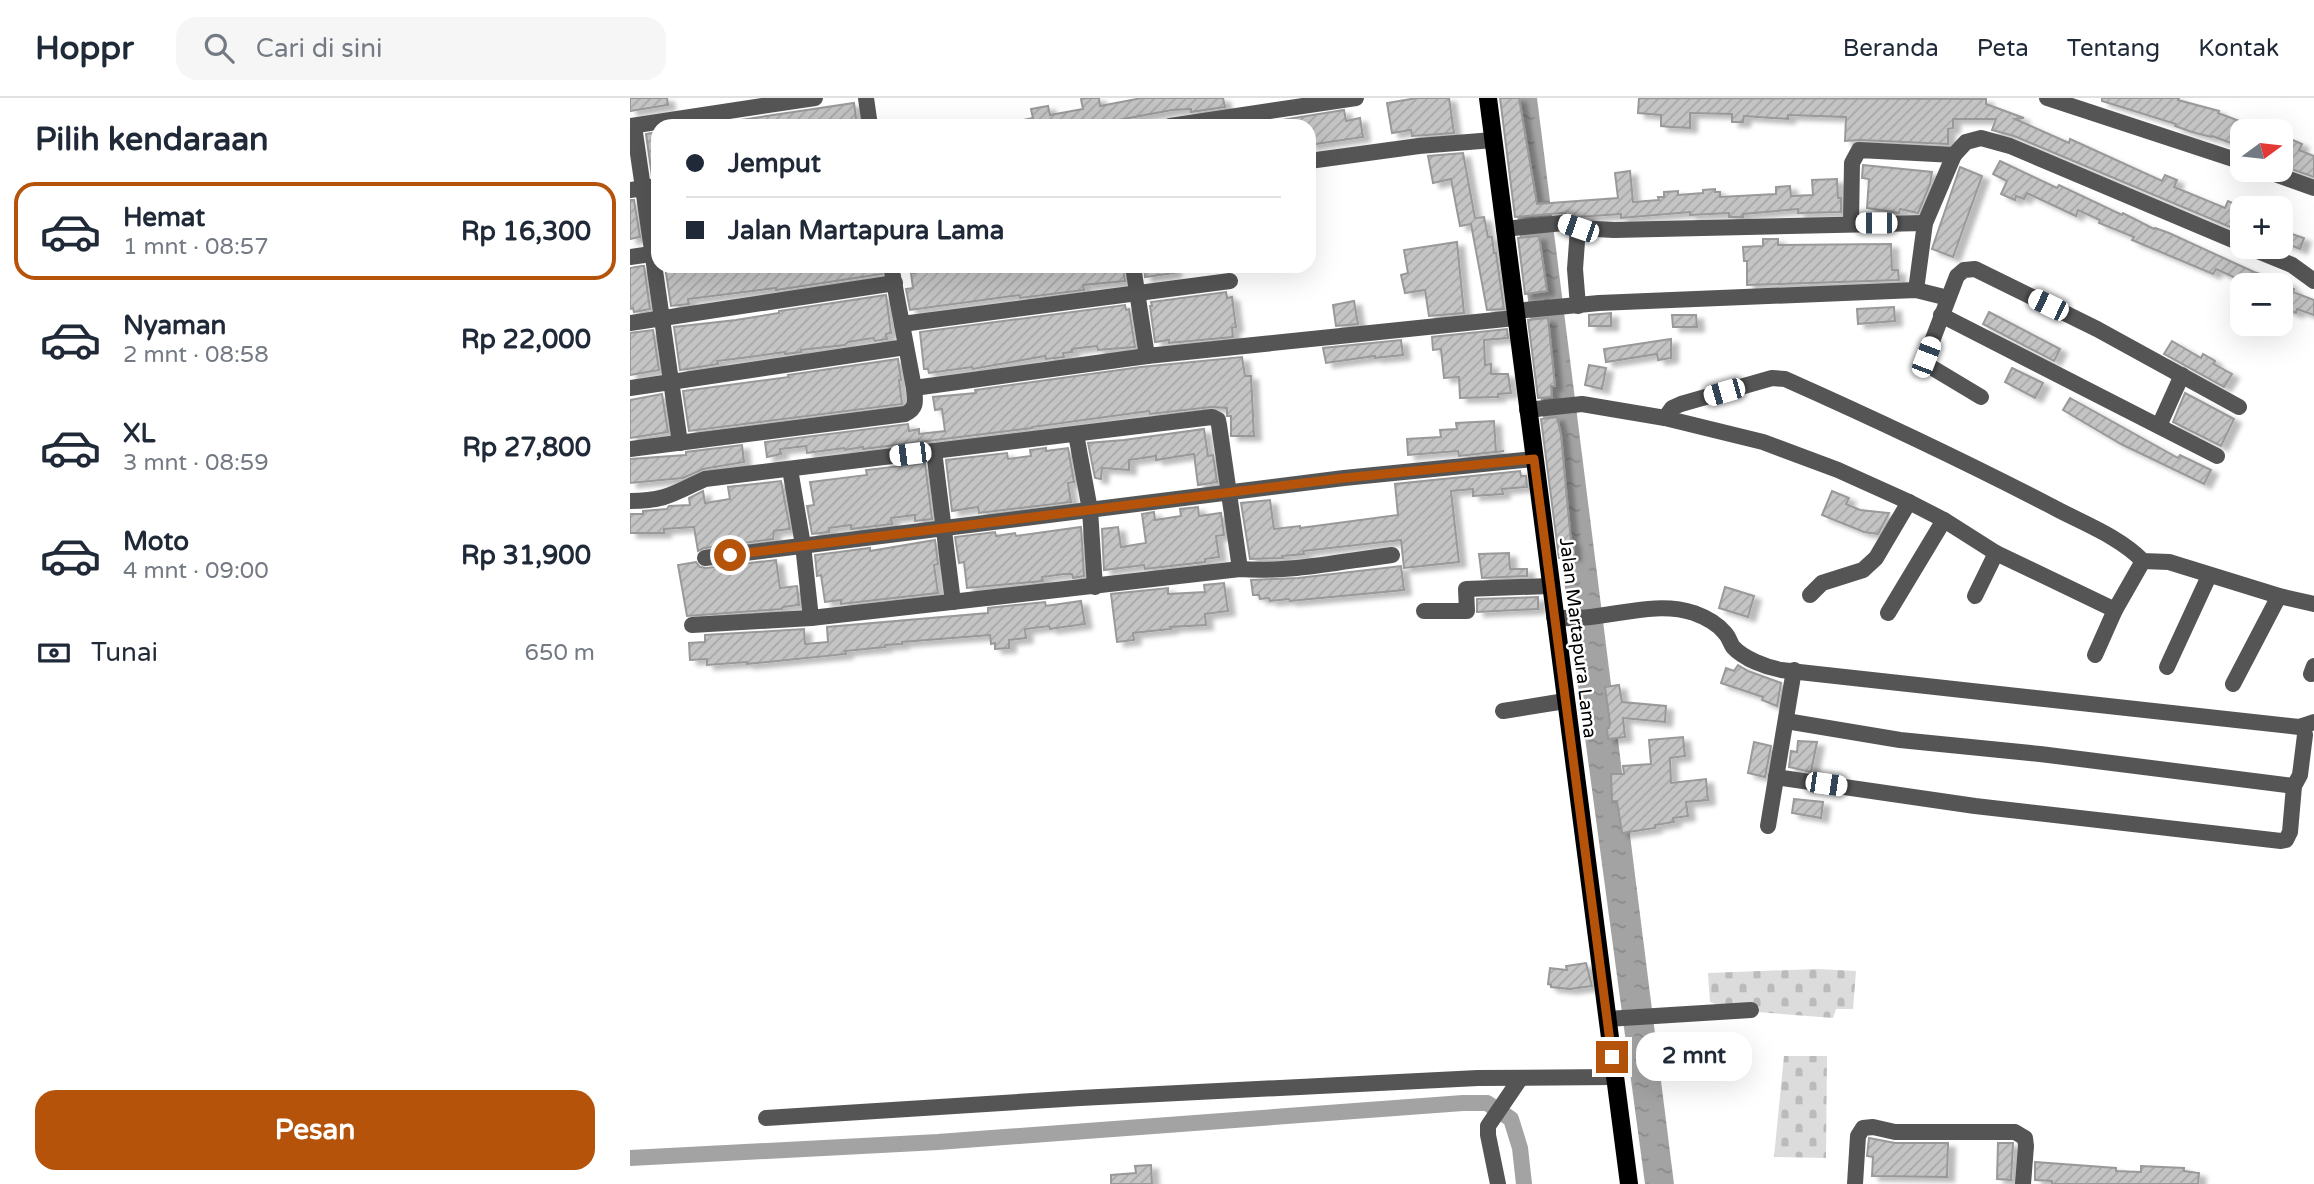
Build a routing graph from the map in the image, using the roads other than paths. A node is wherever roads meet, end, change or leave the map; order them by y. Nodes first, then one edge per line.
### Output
1 (816, 98) edge
2 (866, 98) edge
3 (1356, 98) edge
4 (1488, 98) edge
5 (2047, 98) edge
6 (737, 103) edge
7 (664, 119) edge
8 (869, 119) edge
9 (1216, 119) edge
10 (651, 122) edge
11 (632, 126) edge
12 (1493, 140) junction
13 (1954, 155) junction
14 (2230, 158) edge
15 (1316, 160) edge
16 (2293, 180) edge
17 (643, 188) edge
18 (2314, 188) edge
19 (1851, 223) junction
20 (1925, 223) junction
21 (1571, 225) junction
22 (1509, 228) junction
23 (651, 231) edge
24 (2230, 239) edge
25 (651, 254) edge
26 (630, 257) edge
27 (2277, 259) edge
28 (657, 273) edge
29 (893, 273) edge
30 (1134, 273) edge
31 (1230, 281) dead end
32 (2314, 281) edge
33 (895, 283) junction
34 (1916, 290) junction
35 (1137, 292) junction
36 (1948, 298) junction
37 (1574, 306) junction
38 (1518, 313) junction
39 (1941, 315) junction
40 (663, 318) junction
41 (630, 323) edge
42 (902, 324) junction
43 (906, 347) junction
44 (1147, 356) junction
45 (2182, 375) junction
46 (670, 381) junction
47 (630, 388) edge
48 (914, 388) junction
49 (1981, 397) dead end
50 (2239, 407) dead end
51 (1532, 409) junction
52 (1665, 418) junction
53 (2159, 426) junction
54 (1076, 434) junction
55 (680, 443) junction
56 (630, 449) edge
57 (934, 451) junction
58 (2217, 456) dead end
59 (1534, 459) junction
60 (790, 469) junction
61 (1228, 494) junction
62 (630, 500) edge
63 (1909, 502) junction
64 (1090, 510) junction
65 (1944, 520) junction
66 (944, 527) junction
67 (803, 545) junction
68 (1996, 552) junction
69 (1392, 555) dead end
70 (705, 558) dead end
71 (2143, 561) junction
72 (1240, 569) junction
73 (2209, 576) junction
74 (1550, 586) junction
75 (1096, 587) junction
76 (1810, 595) dead end
77 (1975, 596) dead end
78 (2279, 596) junction
79 (953, 602) junction
80 (2314, 604) edge
81 (2115, 610) junction
82 (1424, 611) dead end
83 (1888, 613) dead end
84 (811, 618) junction
85 (1559, 618) junction
86 (692, 625) dead end
87 (2095, 655) dead end
88 (2167, 667) dead end
89 (1794, 670) junction
90 (2233, 684) dead end
91 (1565, 701) junction
92 (1503, 711) dead end
93 (1786, 721) junction
94 (2309, 724) edge
95 (1776, 777) junction
96 (2303, 780) edge
97 (1768, 826) dead end
98 (1751, 1010) dead end
99 (1612, 1018) junction
100 (1614, 1077) junction
101 (1520, 1079) junction
102 (766, 1118) dead end
103 (1498, 1184) edge
104 (1629, 1184) edge
105 (1854, 1184) edge
106 (2023, 1184) edge

1 - 6 street
2 - 8 street
3 - 9 street
4 - 12 main road, Jalan Martapura Lama
5 - 14 street
6 - 7 street
10 - 11 street
11 - 17 street
12 - 15 street
12 - 22 main road, Jalan Martapura Lama
13 - 19 street
13 - 20 street
13 - 24 street
16 - 18 street
17 - 23 street
19 - 20 street
19 - 21 street
20 - 34 street
21 - 22 street
21 - 37 street
22 - 38 main road, Jalan Martapura Lama
25 - 26 street
27 - 32 street
28 - 40 street
29 - 33 street
30 - 35 street
31 - 35 street
33 - 40 street
33 - 42 street
34 - 36 street
34 - 37 street
35 - 42 street
35 - 44 street
36 - 39 street
36 - 45 street
37 - 38 street
38 - 44 street
38 - 51 main road, Jalan Martapura Lama
39 - 49 street
39 - 53 street
40 - 41 street
40 - 46 street
42 - 43 street
43 - 46 street
43 - 48 street
44 - 48 street
45 - 50 street
45 - 53 street
46 - 47 street
46 - 55 street
48 - 55 street
51 - 52 street
51 - 59 main road, Jalan Martapura Lama
52 - 63 street
52 - 71 street
53 - 58 street
54 - 57 street
54 - 61 street
54 - 64 street
55 - 56 street
57 - 60 street
57 - 66 street
59 - 61 street
59 - 74 main road, Jalan Martapura Lama
60 - 62 street
60 - 67 street
61 - 64 street
61 - 72 street
63 - 65 street
63 - 76 street
64 - 66 street
64 - 75 street
65 - 68 street
65 - 83 street
66 - 67 street
66 - 79 street
67 - 70 street
67 - 84 street
68 - 77 street
68 - 81 street
69 - 72 street
71 - 73 street
71 - 81 street
72 - 75 street
73 - 78 street
73 - 88 street
74 - 82 street
74 - 85 main road, Jalan Martapura Lama
75 - 79 street
78 - 80 street
78 - 90 street
79 - 84 street
81 - 87 street
84 - 86 street
85 - 89 street
85 - 91 main road, Jalan Martapura Lama
89 - 93 street
89 - 94 street
91 - 92 street
91 - 99 main road, Jalan Martapura Lama
93 - 95 street
93 - 96 street
94 - 96 street
95 - 96 street
95 - 97 street
98 - 99 street
99 - 100 main road, Jalan Martapura Lama
100 - 101 street
100 - 104 main road, Jalan Martapura Lama
101 - 102 street
101 - 103 street
105 - 106 street

